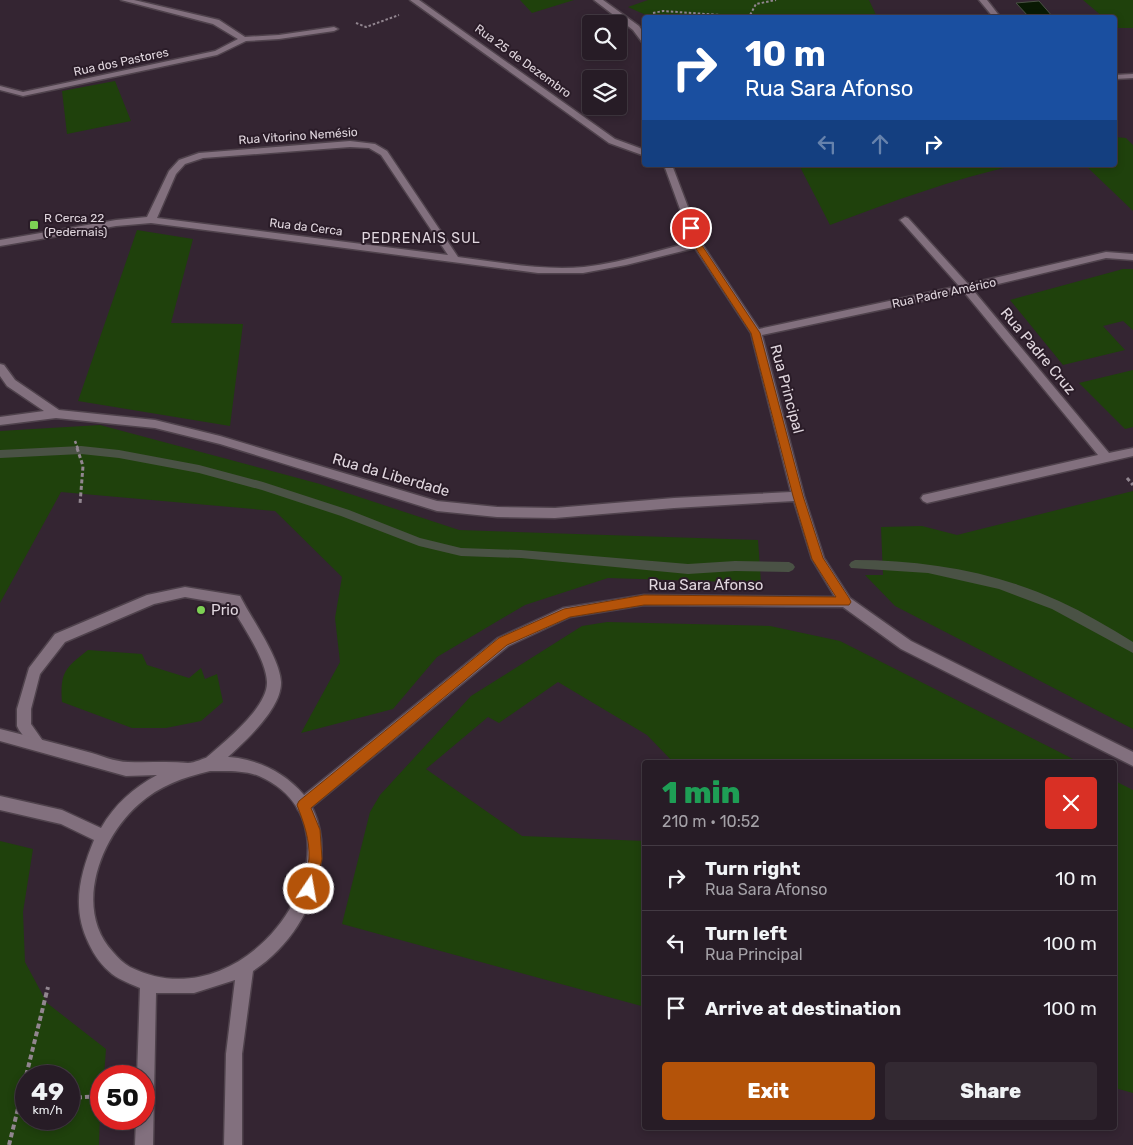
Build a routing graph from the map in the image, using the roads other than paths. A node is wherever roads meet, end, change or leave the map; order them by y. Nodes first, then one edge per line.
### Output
1 (126, 0) edge
2 (414, 0) edge
3 (598, 0) edge
4 (983, 0) edge
5 (996, 15) edge
6 (642, 27) edge
7 (636, 28) junction
8 (334, 29) road end
9 (642, 36) edge
10 (244, 39) junction
11 (1117, 76) edge
12 (1133, 76) edge
13 (0, 88) edge
14 (642, 153) edge
15 (669, 167) edge
16 (151, 220) junction
17 (905, 220) dead end
18 (0, 243) edge
19 (697, 244) junction
20 (1133, 257) edge
21 (455, 259) junction
22 (966, 288) junction
23 (756, 333) junction
24 (0, 368) edge
25 (56, 414) junction
26 (0, 421) edge
27 (1133, 452) edge
28 (1107, 458) junction
29 (798, 496) junction
30 (927, 498) dead end
31 (845, 602) junction
32 (0, 735) edge
33 (38, 744) junction
34 (1133, 759) edge
35 (210, 764) junction
36 (192, 767) junction
37 (0, 802) edge
38 (303, 805) junction
39 (103, 836) junction
40 (245, 967) junction
41 (148, 983) junction
42 (144, 1145) edge
43 (232, 1145) edge

1 - 10 street
2 - 14 street, Rua 25 de Dezembro
3 - 7 street
4 - 5 street
6 - 7 street
7 - 9 street
8 - 10 street, Rua dos Pastores
10 - 13 street, Rua dos Pastores
11 - 12 street
15 - 19 street, Rua Principal
16 - 18 street, Rua da Cerca
16 - 21 street, Rua da Cerca
16 - 21 street, Rua Vitorino Nemésio
17 - 22 street, Rua Padre Cruz
19 - 21 street, Rua da Cerca
19 - 23 street, Rua Principal
20 - 22 street, Rua Padre Américo
22 - 23 street, Rua Padre Américo
22 - 28 street, Rua Padre Cruz
23 - 29 street, Rua Principal
24 - 25 street, Rua da Liberdade
25 - 26 street
25 - 29 street, Rua da Liberdade
27 - 28 street
28 - 30 street
29 - 31 street, Rua Principal
31 - 34 street
31 - 38 street, Rua Sara Afonso
32 - 33 street
33 - 35 street
33 - 36 street
35 - 36 street
35 - 38 street
36 - 39 street
37 - 39 street
38 - 40 street
39 - 41 street
40 - 41 street
40 - 43 street
41 - 42 street

